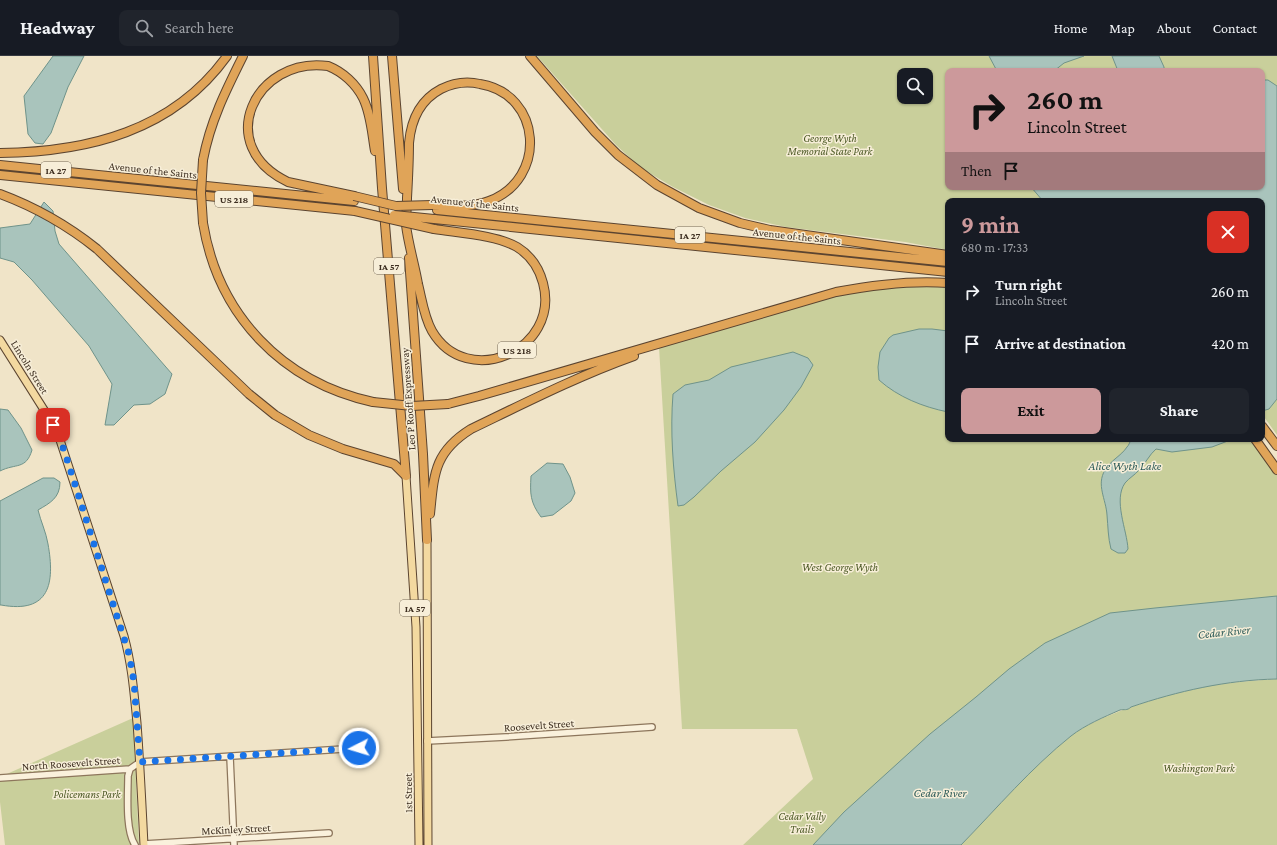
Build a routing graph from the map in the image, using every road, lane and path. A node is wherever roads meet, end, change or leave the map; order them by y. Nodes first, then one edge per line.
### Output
1 (227, 56) edge
2 (243, 56) edge
3 (373, 56) edge
4 (392, 56) edge
5 (530, 56) edge
6 (0, 153) edge
7 (0, 165) edge
8 (0, 175) edge
9 (382, 188) junction
10 (0, 194) edge
11 (354, 198) junction
12 (432, 207) junction
13 (355, 212) junction
14 (406, 225) junction
15 (945, 255) edge
16 (945, 262) edge
17 (945, 272) edge
18 (945, 283) edge
19 (686, 337) junction
20 (0, 340) edge
21 (1265, 430) edge
22 (1257, 442) edge
23 (1277, 446) edge
24 (1277, 470) edge
25 (406, 476) junction
26 (427, 540) junction
27 (652, 727) dead end
28 (418, 740) joint
29 (427, 741) junction
30 (359, 748) dead end
31 (230, 757) junction
32 (140, 762) junction
33 (130, 769) junction
34 (0, 778) edge
35 (329, 833) dead end
36 (234, 842) edge
37 (144, 844) edge
38 (135, 845) edge
39 (419, 845) edge
40 (428, 845) edge

1 - 6 highway
2 - 19 highway, bridge
3 - 9 highway, Leo P Rooff Expressway / IA 57
4 - 14 highway, Leo P Rooff Expressway / US 218
5 - 15 highway
7 - 11 highway, Avenue of the Saints / IA 27
8 - 13 highway, Avenue of the Saints / US 218
9 - 11 highway
9 - 25 highway, Leo P Rooff Expressway / IA 57
10 - 25 highway
11 - 12 highway, Avenue of the Saints / IA 27, bridge
12 - 14 highway
12 - 16 highway, Avenue of the Saints / IA 27
13 - 14 highway, US 218, bridge
13 - 17 highway, Avenue of the Saints / IA 27, bridge
14 - 26 highway, Leo P Rooff Expressway / IA 57
18 - 19 highway
19 - 26 highway
20 - 32 main road, Lincoln Street
21 - 23 highway
22 - 24 highway
25 - 28 main road, Leo P Rooff Expressway / IA 57
26 - 29 main road, Leo P Rooff Expressway / IA 57
27 - 29 street, Roosevelt Street
28 - 39 main road, 1st Street
29 - 40 main road, 1st Street
30 - 31 street
31 - 32 street
31 - 36 street
32 - 33 street, North Roosevelt Street
32 - 37 main road, Lincoln Street
33 - 34 street, North Roosevelt Street
33 - 38 street
35 - 36 street, McKinley Street
36 - 37 street, McKinley Street

